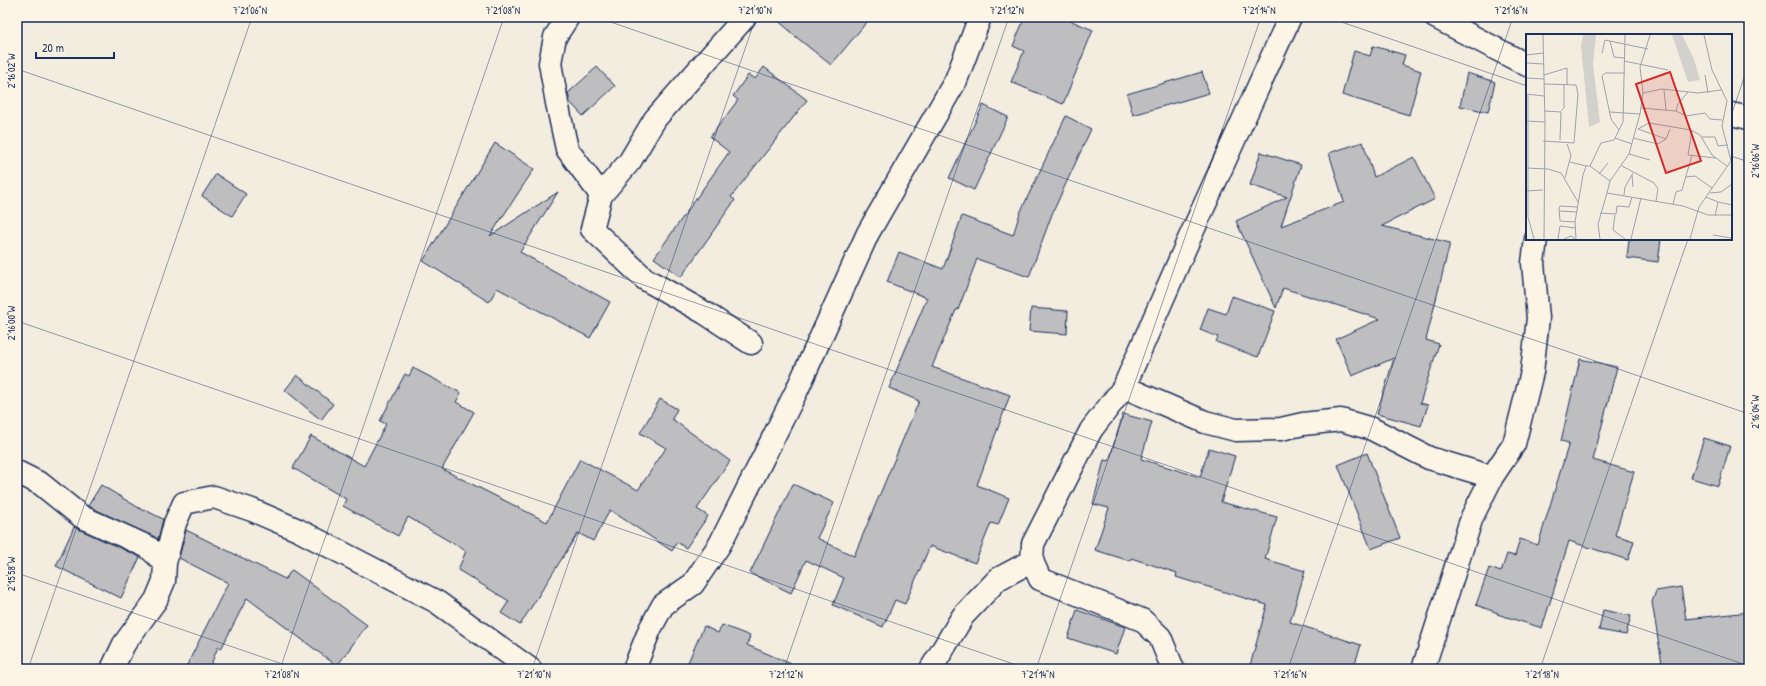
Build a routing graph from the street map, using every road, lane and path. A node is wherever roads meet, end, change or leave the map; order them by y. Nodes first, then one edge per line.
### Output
1 (568, 17) edge
2 (745, 17) edge
3 (980, 17) edge
4 (1290, 17) edge
5 (1435, 17) edge
6 (1526, 64) edge
7 (1732, 114) edge
8 (1749, 118) edge
9 (601, 195) junction
10 (1536, 240) edge
11 (750, 343) dead end
12 (1124, 387) junction
13 (17, 472) edge
14 (1492, 477) junction
15 (1032, 561) junction
16 (164, 563) junction
17 (112, 669) edge
18 (530, 669) edge
19 (634, 669) edge
20 (931, 669) edge
21 (1173, 669) edge
22 (1423, 669) edge

1 - 9 street
2 - 9 street
3 - 19 street
4 - 12 street
5 - 6 street
7 - 8 street
9 - 11 street
10 - 14 street
12 - 14 street
12 - 15 street
13 - 16 street
14 - 22 street
15 - 20 street
15 - 21 street
16 - 17 street
16 - 18 street

